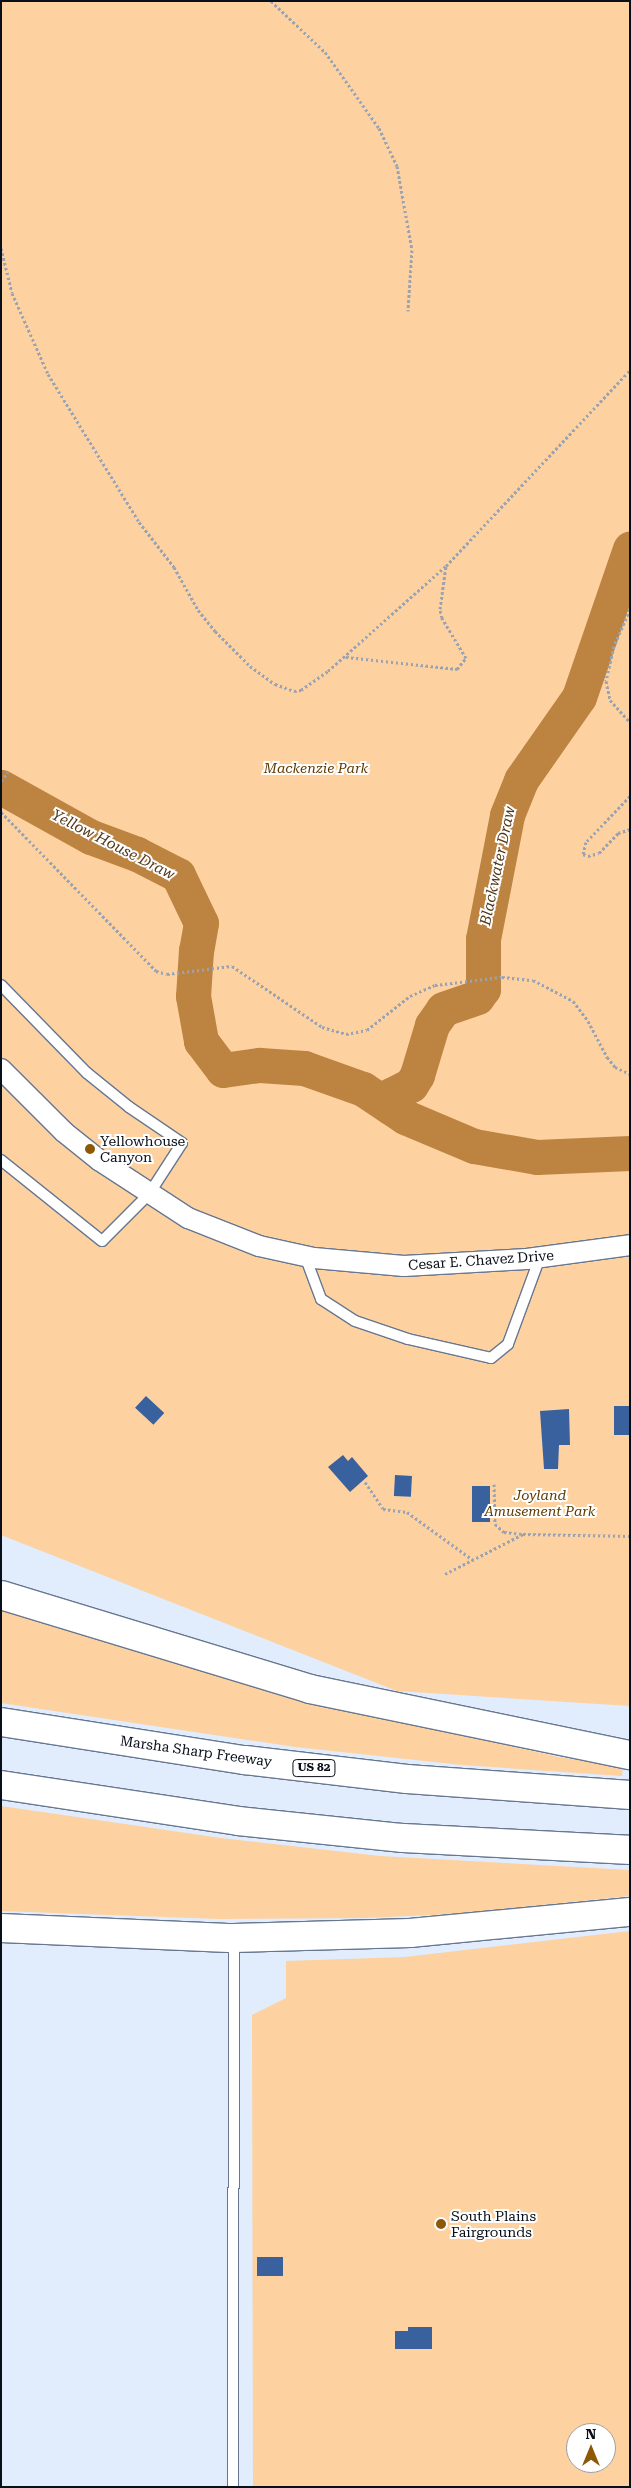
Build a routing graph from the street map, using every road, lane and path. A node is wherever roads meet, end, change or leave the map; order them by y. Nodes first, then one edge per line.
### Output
1 (271, 1) edge
2 (1, 248) edge
3 (408, 311) dead end
4 (630, 370) edge
5 (446, 566) junction
6 (630, 609) edge
7 (345, 657) junction
8 (630, 722) edge
9 (8, 772) dead end
10 (1, 781) edge
11 (630, 796) edge
12 (1, 812) edge
13 (630, 829) edge
14 (1, 985) edge
15 (1, 1070) edge
16 (630, 1074) edge
17 (1, 1160) edge
18 (149, 1194) junction
19 (630, 1245) edge
20 (305, 1256) junction
21 (540, 1257) junction
22 (365, 1482) dead end
23 (494, 1484) dead end
24 (523, 1534) junction
25 (630, 1536) edge
26 (473, 1560) junction
27 (445, 1574) dead end
28 (1, 1595) edge
29 (1, 1722) edge
30 (630, 1755) edge
31 (1, 1785) edge
32 (630, 1795) edge
33 (630, 1850) edge
34 (630, 1912) edge
35 (1, 1928) edge
36 (234, 1938) junction
37 (233, 2487) edge

1 - 3 path
2 - 7 path
4 - 5 path
5 - 7 path
5 - 7 path
6 - 8 path
9 - 10 path
11 - 13 path
12 - 16 path
14 - 18 lane
15 - 18 street, Cesar E. Chavez Drive
17 - 18 lane
18 - 20 street, Cesar E. Chavez Drive
19 - 21 street, Cesar E. Chavez Drive
20 - 21 street, Cesar E. Chavez Drive
20 - 21 lane
22 - 26 path
23 - 24 path
24 - 25 path
24 - 26 path
26 - 27 path
28 - 30 highway
29 - 32 highway, Marsha Sharp Freeway / US 82
31 - 33 highway
34 - 36 highway
35 - 36 highway
36 - 37 lane

